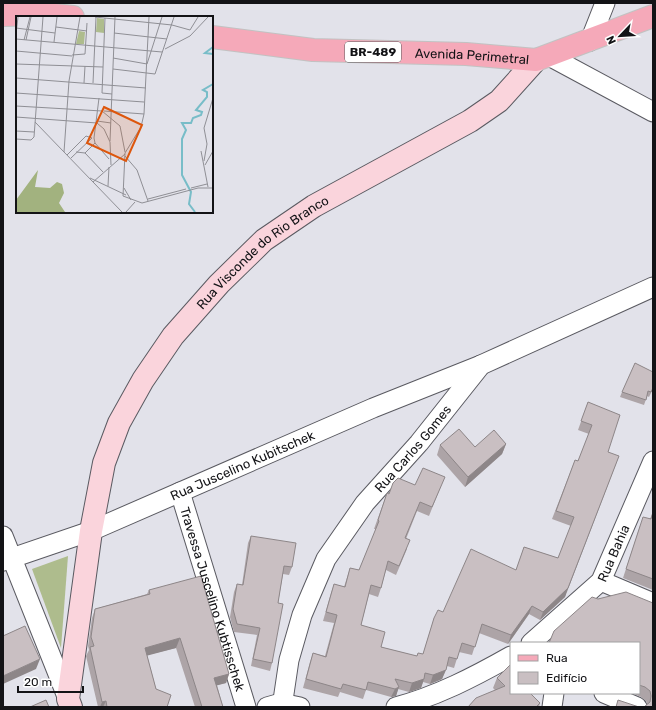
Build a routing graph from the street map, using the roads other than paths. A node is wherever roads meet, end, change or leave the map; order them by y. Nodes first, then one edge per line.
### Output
1 (605, 3) edge
2 (3, 15) edge
3 (64, 16) edge
4 (653, 16) edge
5 (213, 36) edge
6 (590, 41) junction
7 (542, 58) junction
8 (653, 112) edge
9 (653, 287) edge
10 (481, 365) junction
11 (653, 461) edge
12 (180, 492) junction
13 (91, 531) junction
14 (3, 536) edge
15 (7, 559) edge
16 (601, 581) junction
17 (653, 603) edge
18 (532, 642) edge
19 (510, 657) edge
20 (554, 694) edge
21 (606, 694) edge
22 (69, 703) edge
23 (277, 706) edge
24 (246, 707) edge
25 (300, 707) edge
26 (396, 707) edge
27 (552, 707) edge
28 (637, 707) edge

1 - 6 street
2 - 3 main road
4 - 6 main road, Avenida Perimetral / BR-489
5 - 7 main road, Avenida Perimetral / BR-489
6 - 7 main road, Avenida Perimetral / BR-489
7 - 8 street
7 - 13 street, Rua Visconde do Rio Branco
9 - 10 street, Rua Carlos Gomes
10 - 12 street, Rua Juscelino Kubitschek
10 - 23 street, Rua Carlos Gomes
11 - 16 street, Rua Bahia
12 - 13 street, Rua Juscelino Kubitschek
12 - 24 street, Travessa Juscelino Kubtisschek
13 - 15 street, Rua Juscelino Kubitschek
13 - 22 street, Rua Visconde do Rio Branco
14 - 15 street
15 - 22 street
16 - 17 street
16 - 18 street, Rua Bahia
19 - 26 street
20 - 27 street
21 - 28 street
23 - 25 street

